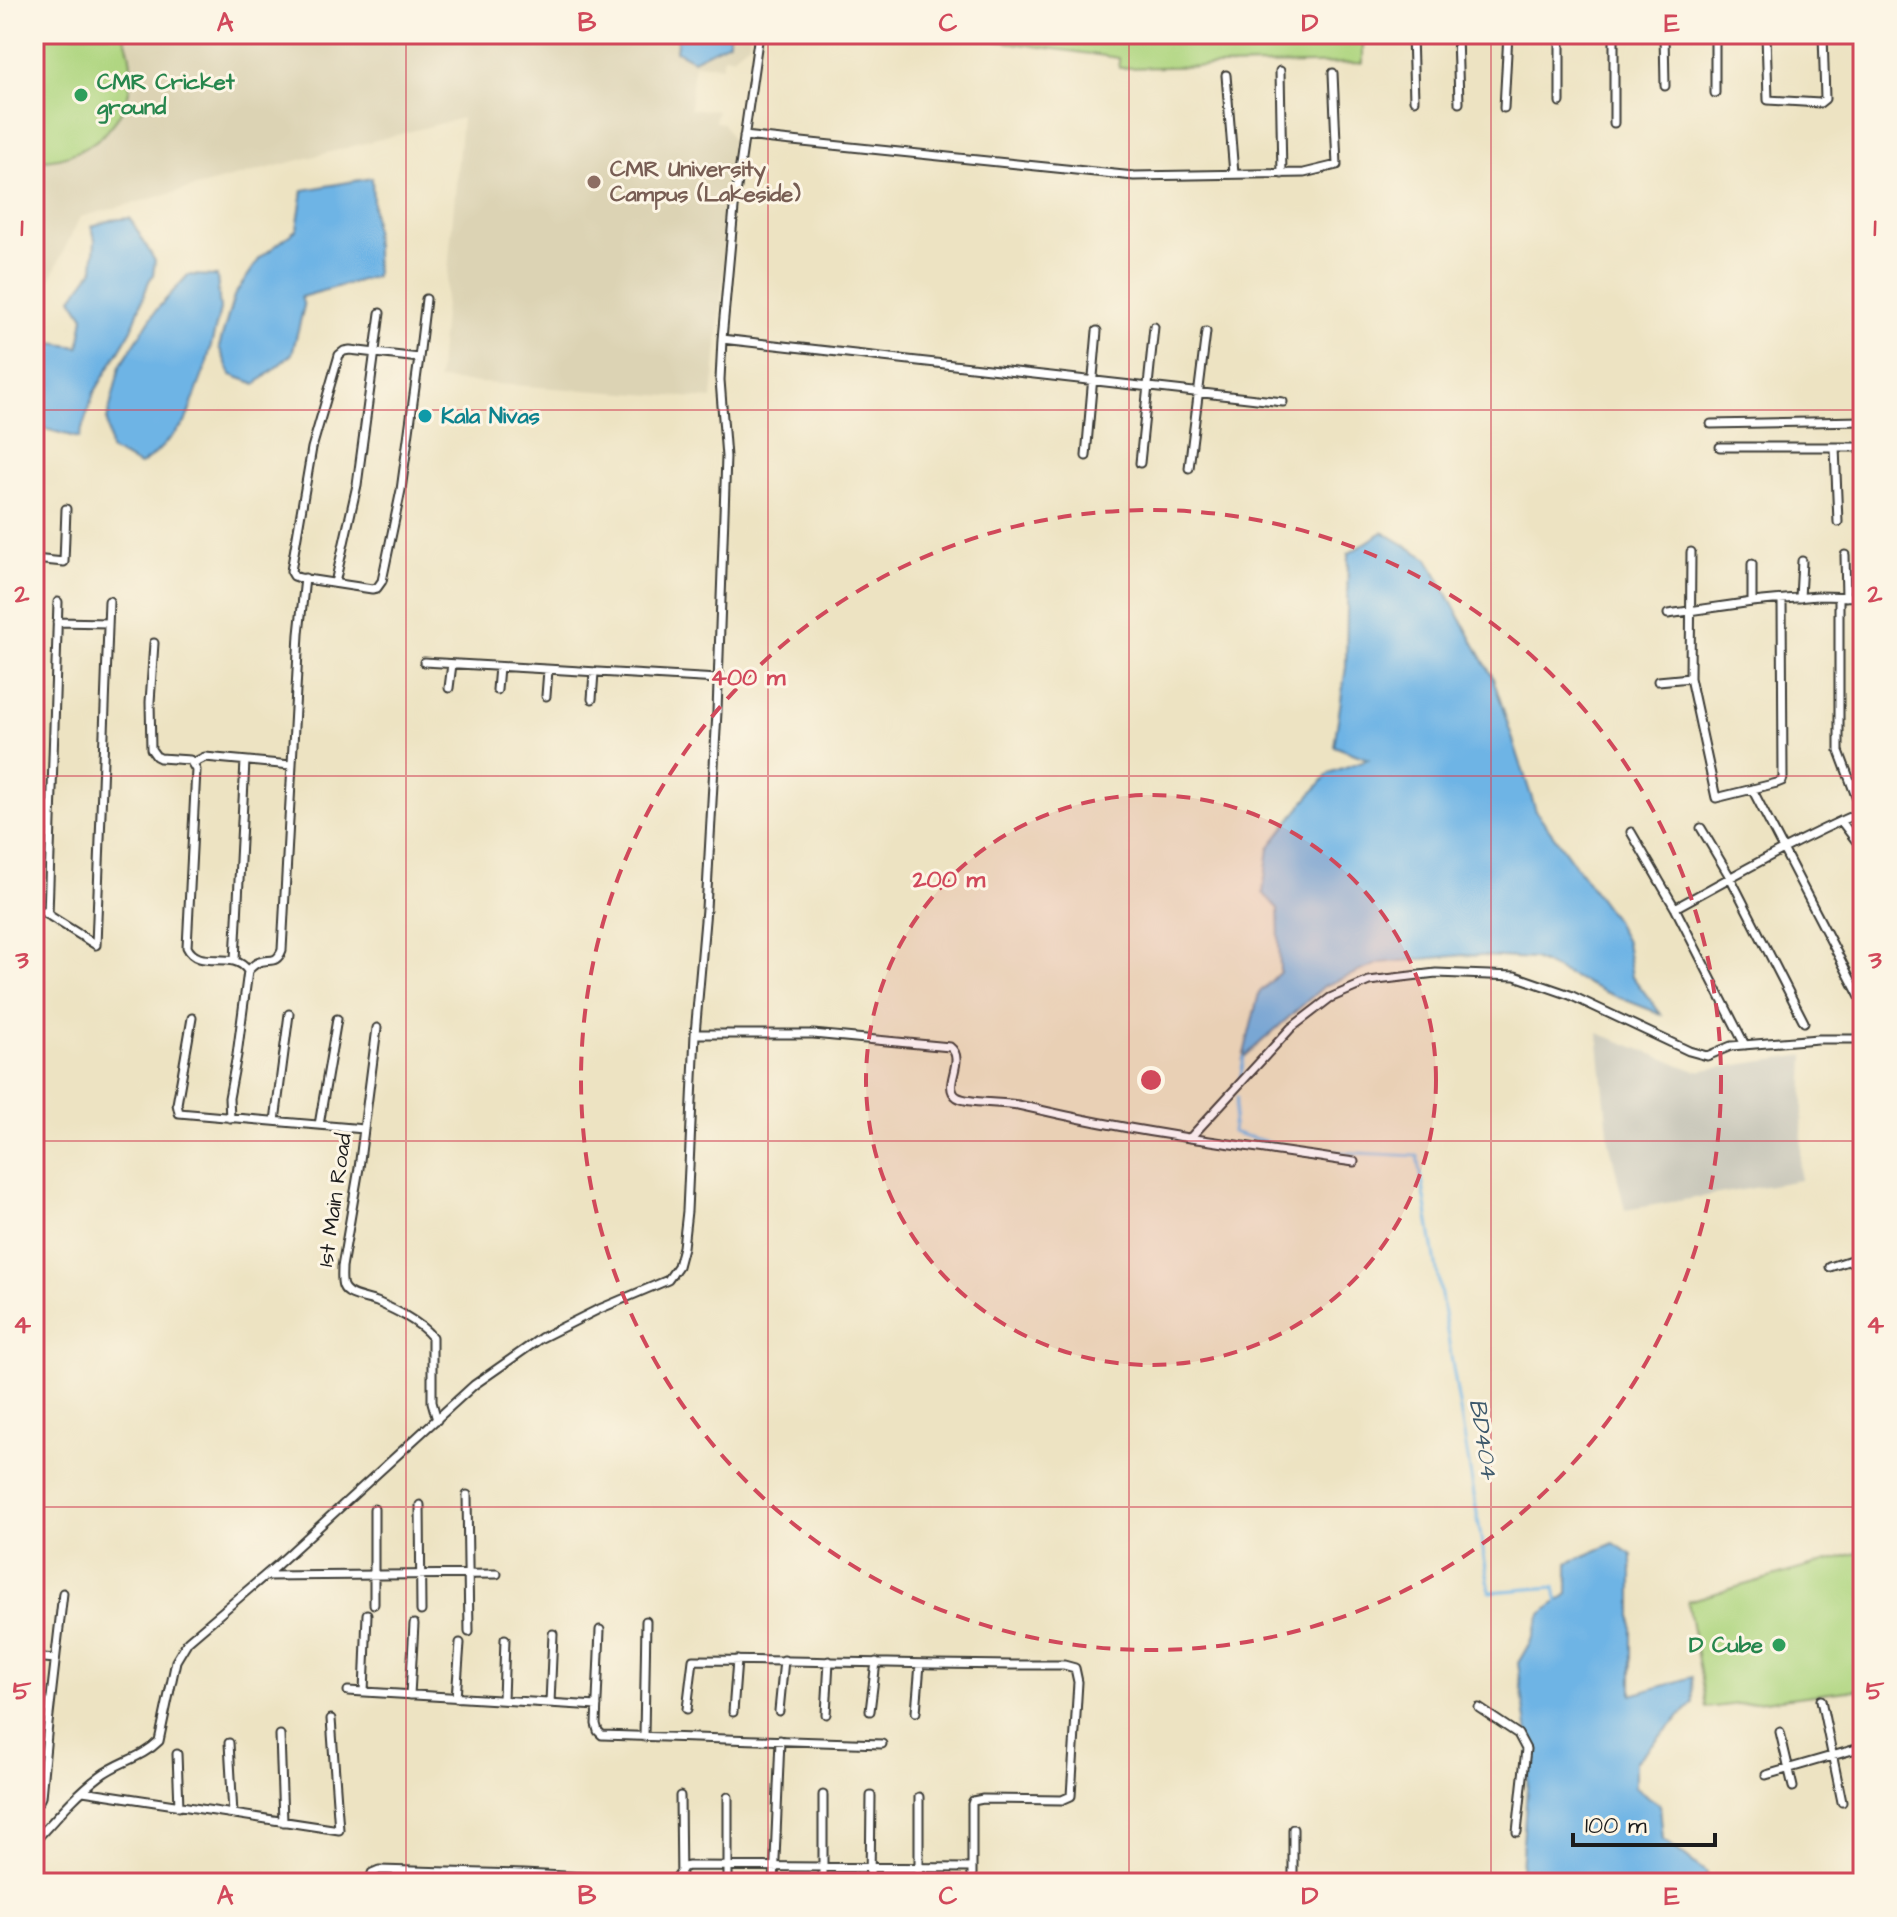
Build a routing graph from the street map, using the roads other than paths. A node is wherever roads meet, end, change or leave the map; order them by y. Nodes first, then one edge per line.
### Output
1 (759, 34) edge
2 (1412, 34) edge
3 (1457, 34) edge
4 (1508, 34) edge
5 (1560, 34) edge
6 (1614, 34) edge
7 (1664, 34) edge
8 (1715, 34) edge
9 (1766, 34) edge
10 (1823, 34) edge
11 (1280, 71) dead end
12 (1333, 73) dead end
13 (1226, 75) dead end
14 (1665, 86) dead end
15 (1715, 93) dead end
16 (1414, 100) dead end
17 (1560, 102) dead end
18 (1459, 103) dead end
19 (1504, 108) dead end
20 (1614, 123) dead end
21 (744, 136) junction
22 (1234, 174) junction
23 (1282, 174) junction
24 (426, 299) dead end
25 (380, 313) dead end
26 (1154, 327) dead end
27 (1097, 331) dead end
28 (1206, 332) dead end
29 (722, 339) junction
30 (375, 353) junction
31 (419, 358) junction
32 (1093, 381) junction
33 (1148, 387) junction
34 (1198, 393) junction
35 (1283, 402) dead end
36 (1863, 421) edge
37 (1711, 424) dead end
38 (1720, 447) dead end
39 (1835, 447) junction
40 (1863, 447) edge
41 (1086, 456) dead end
42 (1140, 463) dead end
43 (1189, 468) dead end
44 (66, 509) dead end
45 (1838, 522) dead end
46 (1691, 552) dead end
47 (1845, 555) dead end
48 (34, 559) edge
49 (1802, 561) dead end
50 (1752, 564) dead end
51 (305, 578) junction
52 (335, 583) junction
53 (1842, 597) junction
54 (1863, 597) edge
55 (1800, 598) junction
56 (1782, 600) junction
57 (109, 601) dead end
58 (58, 602) dead end
59 (1752, 602) junction
60 (1691, 612) junction
61 (1668, 614) dead end
62 (57, 622) junction
63 (108, 623) junction
64 (154, 643) dead end
65 (424, 662) dead end
66 (452, 664) junction
67 (499, 667) junction
68 (548, 670) junction
69 (594, 673) junction
70 (1690, 678) junction
71 (718, 679) junction
72 (1658, 681) dead end
73 (449, 688) dead end
74 (497, 690) dead end
75 (546, 696) dead end
76 (592, 699) dead end
77 (245, 761) junction
78 (193, 763) junction
79 (291, 765) junction
80 (1752, 789) junction
81 (1863, 812) edge
82 (1841, 821) junction
83 (1701, 828) dead end
84 (1631, 832) dead end
85 (1782, 849) junction
86 (1863, 850) edge
87 (1730, 877) junction
88 (34, 906) edge
89 (1675, 908) junction
90 (48, 915) junction
91 (235, 960) junction
92 (248, 971) junction
93 (1863, 1003) edge
94 (289, 1014) dead end
95 (192, 1018) dead end
96 (337, 1019) dead end
97 (1804, 1022) dead end
98 (377, 1028) dead end
99 (695, 1034) junction
100 (1863, 1039) edge
101 (1745, 1045) junction
102 (230, 1118) junction
103 (275, 1121) junction
104 (319, 1125) junction
105 (364, 1129) junction
106 (1190, 1138) junction
107 (1354, 1162) dead end
108 (1863, 1256) edge
109 (1830, 1267) dead end
110 (437, 1420) junction
111 (467, 1495) dead end
112 (420, 1505) dead end
113 (374, 1509) dead end
114 (420, 1574) junction
115 (468, 1574) junction
116 (497, 1574) dead end
117 (374, 1575) junction
118 (265, 1576) junction
119 (63, 1593) dead end
120 (374, 1604) dead end
121 (421, 1611) dead end
122 (367, 1614) dead end
123 (646, 1621) dead end
124 (414, 1624) dead end
125 (600, 1630) dead end
126 (469, 1632) dead end
127 (553, 1634) dead end
128 (505, 1639) dead end
129 (460, 1643) dead end
130 (34, 1657) edge
131 (55, 1659) junction
132 (737, 1660) junction
133 (784, 1660) junction
134 (829, 1661) junction
135 (876, 1662) junction
136 (920, 1664) junction
137 (348, 1691) dead end
138 (364, 1692) junction
139 (410, 1695) junction
140 (456, 1698) junction
141 (503, 1700) junction
142 (1821, 1700) dead end
143 (550, 1703) junction
144 (597, 1706) junction
145 (1479, 1708) dead end
146 (687, 1709) dead end
147 (779, 1711) dead end
148 (870, 1711) dead end
149 (733, 1712) dead end
150 (916, 1712) dead end
151 (826, 1714) dead end
152 (331, 1719) dead end
153 (1780, 1732) dead end
154 (280, 1735) dead end
155 (644, 1737) junction
156 (780, 1740) junction
157 (229, 1743) dead end
158 (882, 1744) dead end
159 (1863, 1747) edge
160 (177, 1754) dead end
161 (1832, 1756) junction
162 (1787, 1769) junction
163 (1766, 1775) dead end
164 (1793, 1787) dead end
165 (83, 1791) junction
166 (823, 1795) dead end
167 (680, 1796) dead end
168 (871, 1796) dead end
169 (728, 1797) dead end
170 (919, 1797) dead end
171 (34, 1802) edge
172 (1842, 1802) dead end
173 (179, 1807) junction
174 (233, 1814) junction
175 (283, 1822) junction
176 (1293, 1829) dead end
177 (1517, 1832) dead end
178 (34, 1842) edge
179 (728, 1866) junction
180 (774, 1867) junction
181 (823, 1867) junction
182 (870, 1868) junction
183 (972, 1868) junction
184 (681, 1869) junction
185 (919, 1869) junction
186 (510, 1873) junction
187 (370, 1883) edge
188 (510, 1883) edge
189 (681, 1883) edge
190 (728, 1883) edge
191 (774, 1883) edge
192 (823, 1883) edge
193 (870, 1883) edge
194 (919, 1883) edge
195 (972, 1883) edge
196 (1293, 1883) edge

1 - 21 street
2 - 16 street
3 - 18 street
4 - 19 street
5 - 17 street
6 - 20 street
7 - 14 street
8 - 15 street
9 - 10 street
11 - 23 street
12 - 23 street
13 - 22 street
21 - 22 street
21 - 29 street
22 - 23 street
24 - 31 street
25 - 30 street
26 - 33 street
27 - 32 street
28 - 34 street
29 - 32 street
29 - 71 street
30 - 31 street
30 - 51 street
30 - 52 street
31 - 52 street
32 - 33 street
32 - 41 street
33 - 34 street
33 - 42 street
34 - 35 street
34 - 43 street
36 - 37 street
38 - 39 street
39 - 40 street
39 - 45 street
44 - 48 street
46 - 60 street
47 - 53 street
49 - 55 street
50 - 59 street
51 - 52 street
51 - 79 street
53 - 54 street
53 - 55 street
53 - 81 street
55 - 56 street
56 - 59 street
56 - 80 street
57 - 63 street
58 - 62 street
59 - 60 street
60 - 61 street
60 - 70 street
62 - 63 street
62 - 90 street
63 - 90 street
64 - 78 street
65 - 66 street
66 - 67 street
66 - 73 street
67 - 68 street
67 - 74 street
68 - 69 street
68 - 75 street
69 - 71 street
69 - 76 street
70 - 72 street
70 - 80 street
71 - 99 street
77 - 78 street
77 - 79 street
77 - 91 street
78 - 91 street
79 - 92 street
80 - 85 street
81 - 82 street
82 - 85 street
82 - 86 street
83 - 87 street
84 - 89 street
85 - 87 street
85 - 93 street
87 - 89 street
87 - 97 street
88 - 90 street
89 - 101 street
91 - 92 street
92 - 102 street
94 - 103 street
95 - 102 street
96 - 104 street
98 - 105 street, 1st Main Road
99 - 106 street
99 - 110 street
100 - 101 street
101 - 106 street
102 - 103 street
103 - 104 street
104 - 105 street
105 - 110 street, 1st Main Road
106 - 107 street
108 - 109 street
110 - 118 street
111 - 115 street
112 - 114 street
113 - 117 street
114 - 115 street
114 - 117 street
114 - 121 street
115 - 116 street
115 - 126 street
117 - 118 street
117 - 120 street
118 - 165 street
119 - 131 street
122 - 138 street
123 - 155 street
124 - 139 street
125 - 144 street
127 - 143 street
128 - 141 street
129 - 140 street
130 - 131 street
131 - 171 street
132 - 133 street
132 - 146 street
132 - 149 street
133 - 134 street
133 - 147 street
134 - 135 street
134 - 151 street
135 - 136 street
135 - 148 street
136 - 150 street
136 - 183 street
137 - 138 street
138 - 139 street
139 - 140 street
140 - 141 street
141 - 143 street
142 - 161 street
143 - 144 street
144 - 155 street
145 - 177 street
152 - 175 street
153 - 162 street
154 - 175 street
155 - 156 street
156 - 158 street
156 - 180 street
157 - 174 street
159 - 161 street
160 - 173 street
161 - 162 street
161 - 172 street
162 - 163 street
162 - 164 street
165 - 173 street
165 - 178 street
166 - 181 street
167 - 184 street
168 - 182 street
169 - 179 street
170 - 185 street
173 - 174 street
174 - 175 street
176 - 196 street
179 - 180 street
179 - 184 street
179 - 190 street
180 - 181 street
180 - 191 street
181 - 182 street
181 - 192 street
182 - 185 street
182 - 193 street
183 - 185 street
183 - 195 street
184 - 186 street
184 - 189 street
185 - 194 street
186 - 187 street
186 - 188 street

